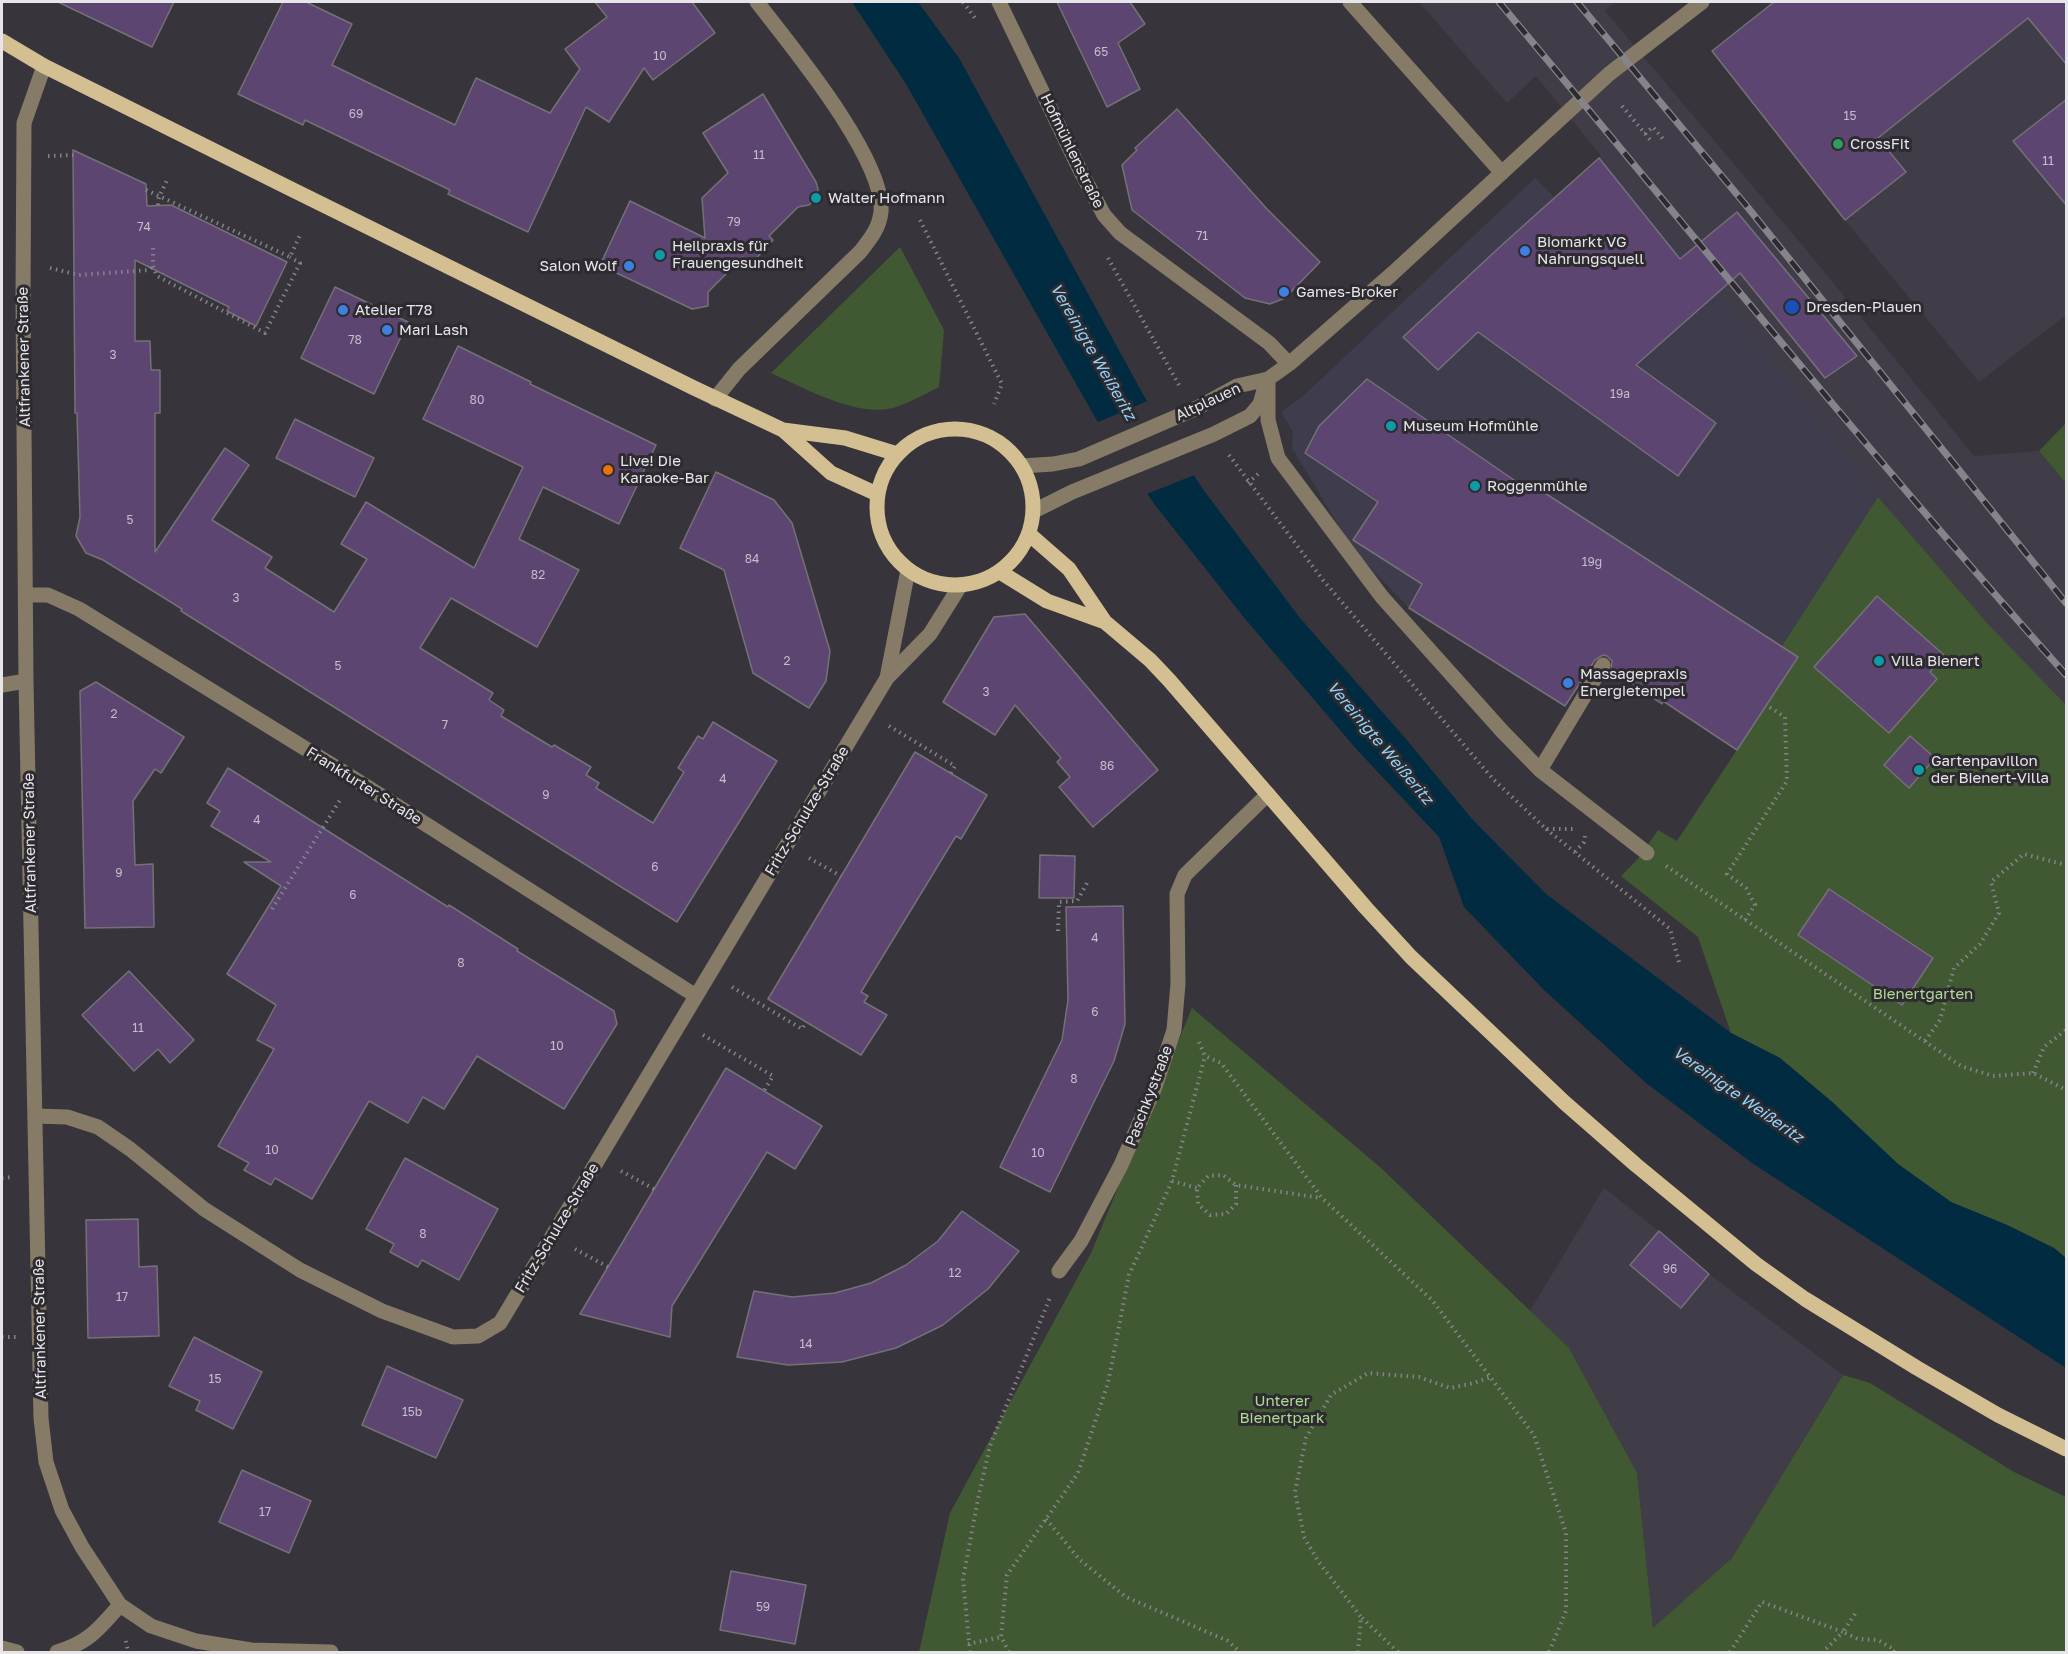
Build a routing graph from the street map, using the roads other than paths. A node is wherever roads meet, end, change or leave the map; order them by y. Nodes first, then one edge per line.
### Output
1 (758, 2) edge
2 (999, 2) edge
3 (1350, 2) edge
4 (1702, 2) edge
5 (2, 41) edge
6 (44, 66) junction
7 (1502, 173) junction
8 (1289, 364) junction
9 (1268, 379) junction
10 (716, 399) junction
11 (783, 430) junction
12 (897, 454) junction
13 (1022, 466) junction
14 (878, 494) junction
15 (1034, 511) junction
16 (1029, 534) junction
17 (908, 570) junction
18 (999, 572) junction
19 (960, 586) junction
20 (26, 596) junction
21 (1105, 622) junction
22 (1603, 665) dead end
23 (887, 678) junction
24 (26, 681) junction
25 (2, 685) edge
26 (1540, 770) junction
27 (1268, 794) junction
28 (1647, 853) road end
29 (696, 996) junction
30 (35, 1116) junction
31 (1059, 1271) dead end
32 (2067, 1449) edge
33 (120, 1605) junction
34 (2, 1648) edge
35 (17, 1653) edge
36 (57, 1653) edge
37 (331, 1653) edge

1 - 10 street
2 - 8 street, Hofmühlenstraße
3 - 7 street
4 - 7 street
5 - 6 main road
6 - 10 main road
6 - 20 street, Altfrankener Straße
7 - 8 street
8 - 9 street
9 - 13 street, Altplauen
9 - 15 street, Altplauen
9 - 26 street
10 - 11 main road
11 - 12 main road
11 - 14 main road
12 - 13 main road
12 - 14 main road
13 - 15 main road
14 - 17 main road
15 - 16 main road
16 - 18 main road
16 - 21 main road
17 - 19 main road
17 - 23 street, Fritz-Schulze-Straße
18 - 19 main road
18 - 21 main road
19 - 23 street, Fritz-Schulze-Straße
20 - 24 street, Altfrankener Straße
20 - 29 street, Frankfurter Straße
21 - 27 main road
22 - 26 street
23 - 29 street, Fritz-Schulze-Straße
24 - 25 street
24 - 30 street, Altfrankener Straße
26 - 28 street
27 - 31 street, Paschkystraße
27 - 32 main road
29 - 30 street, Fritz-Schulze-Straße
30 - 33 street, Altfrankener Straße
33 - 36 street
33 - 37 street
34 - 35 street

